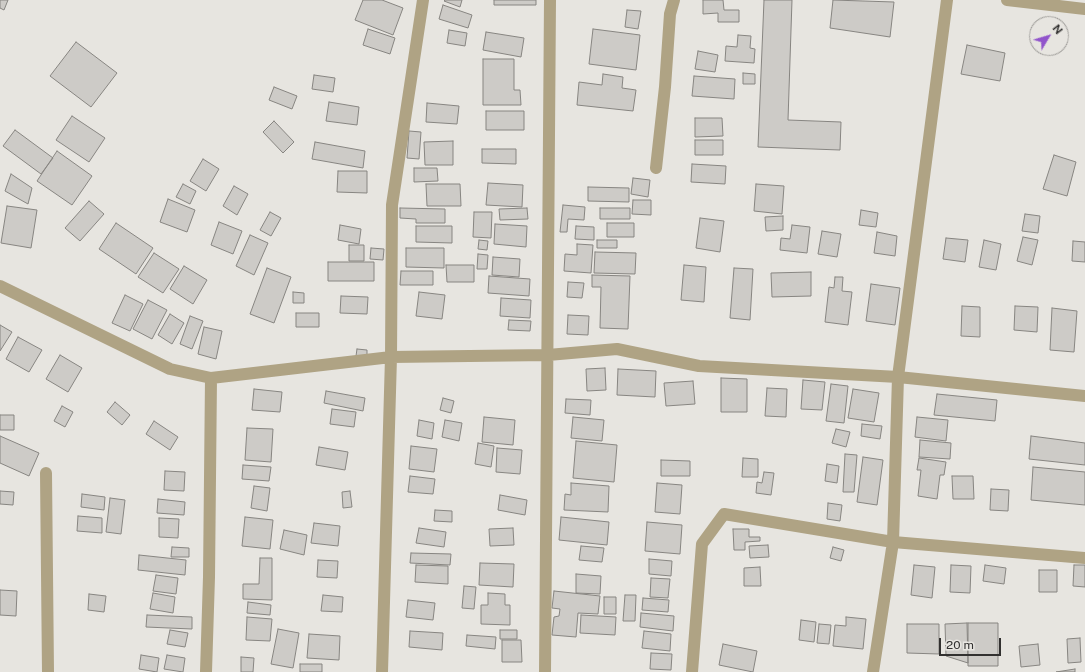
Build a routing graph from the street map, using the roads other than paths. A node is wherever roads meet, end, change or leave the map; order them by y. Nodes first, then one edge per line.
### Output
1 (423, 0) edge
2 (550, 0) edge
3 (674, 0) edge
4 (946, 0) edge
5 (1007, 0) edge
6 (1085, 9) edge
7 (656, 168) dead end
8 (0, 286) edge
9 (548, 355) junction
10 (391, 357) junction
11 (898, 377) junction
12 (211, 378) junction
13 (1085, 396) edge
14 (46, 473) dead end
15 (894, 542) junction
16 (1085, 558) edge
17 (48, 672) edge
18 (206, 672) edge
19 (382, 672) edge
20 (545, 672) edge
21 (692, 672) edge
22 (873, 672) edge

1 - 10 street
2 - 9 street
3 - 7 street
4 - 11 street
5 - 6 street
8 - 12 street
9 - 10 street
9 - 11 street
9 - 20 street
10 - 12 street
10 - 19 street
11 - 13 street
11 - 15 street
12 - 18 street
14 - 17 street
15 - 16 street
15 - 21 street
15 - 22 street

